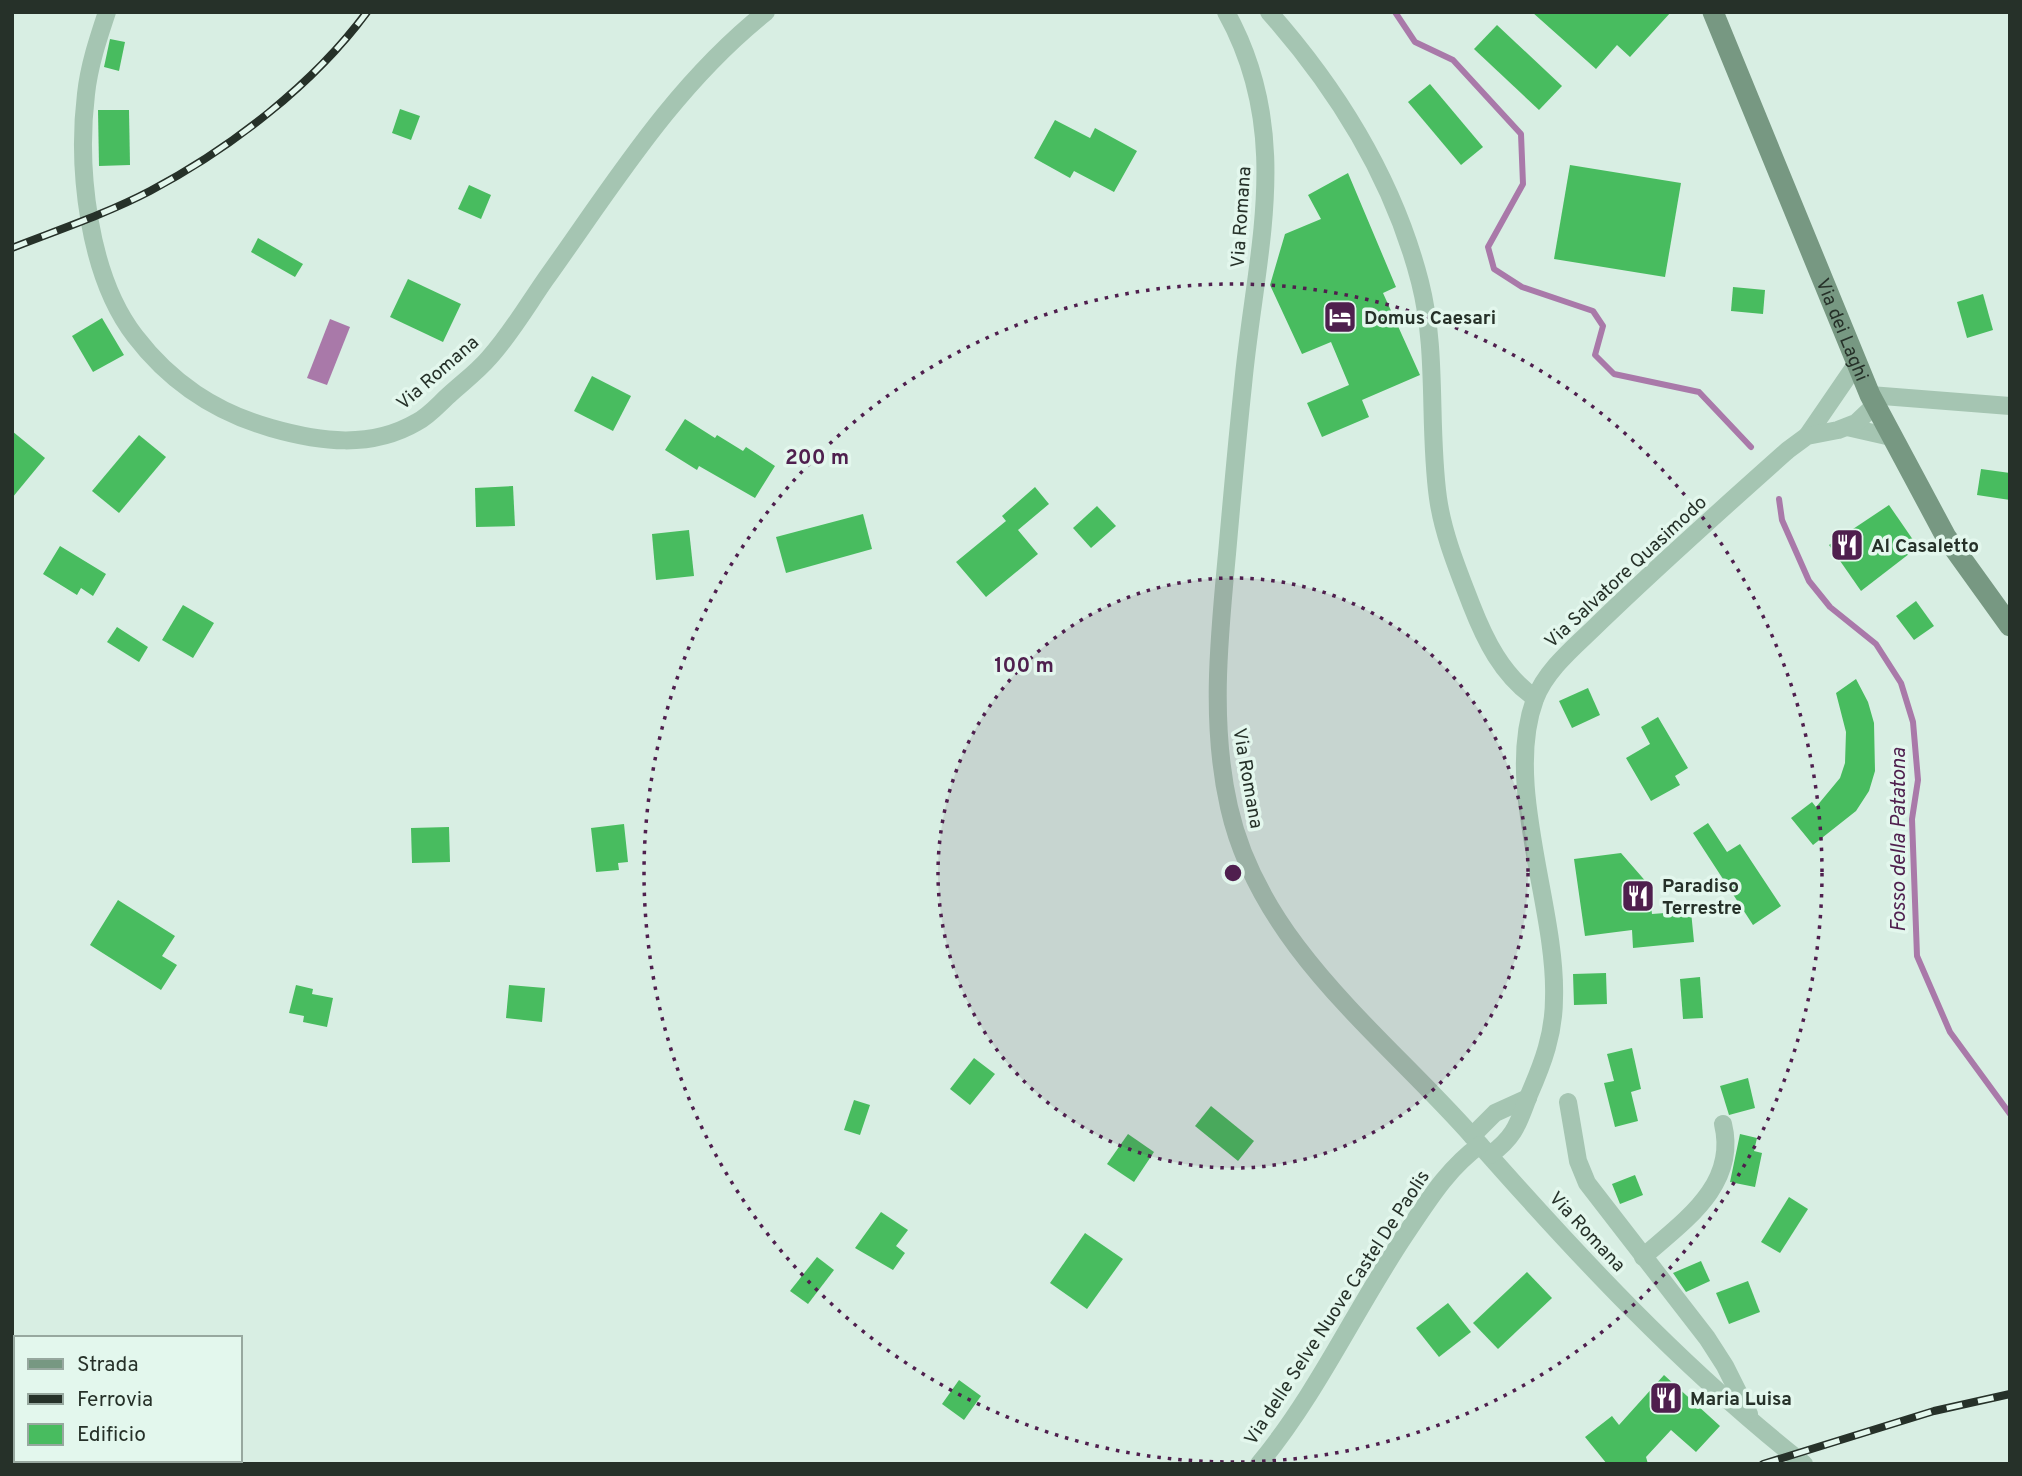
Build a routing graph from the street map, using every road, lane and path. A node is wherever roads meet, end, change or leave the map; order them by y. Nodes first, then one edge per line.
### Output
1 (107, 12) edge
2 (765, 12) edge
3 (1226, 12) edge
4 (1269, 12) edge
5 (1713, 12) edge
6 (1857, 363) junction
7 (1837, 394) junction
8 (1871, 396) junction
9 (2010, 407) edge
10 (1846, 427) junction
11 (1807, 436) junction
12 (1891, 437) junction
13 (2010, 626) edge
14 (1535, 698) junction
15 (1528, 1098) junction
16 (1568, 1102) dead end
17 (1723, 1124) dead end
18 (1481, 1145) junction
19 (1643, 1257) junction
20 (1752, 1421) junction
21 (1259, 1464) edge
22 (1804, 1464) edge

1 - 2 street, Via Romana
3 - 18 street, Via Romana
4 - 14 street
5 - 6 main road, Via dei Laghi
6 - 7 street, Via Salvatore Quasimodo
6 - 8 main road, Via dei Laghi
7 - 8 street
7 - 11 street, Via Salvatore Quasimodo
8 - 9 street
8 - 10 street, Via Salvatore Quasimodo
8 - 12 main road, Via dei Laghi
10 - 11 street, Via Salvatore Quasimodo
10 - 12 street, Via Salvatore Quasimodo
11 - 14 street, Via Salvatore Quasimodo
12 - 13 main road, Via dei Laghi
14 - 15 street, Via Salvatore Quasimodo
15 - 18 street
15 - 18 street, Via Salvatore Quasimodo
16 - 19 street
17 - 19 street
18 - 20 street, Via Romana
18 - 21 street, Via delle Selve Nuove Castel De Paolis
19 - 20 street
20 - 22 street, Via Romana

